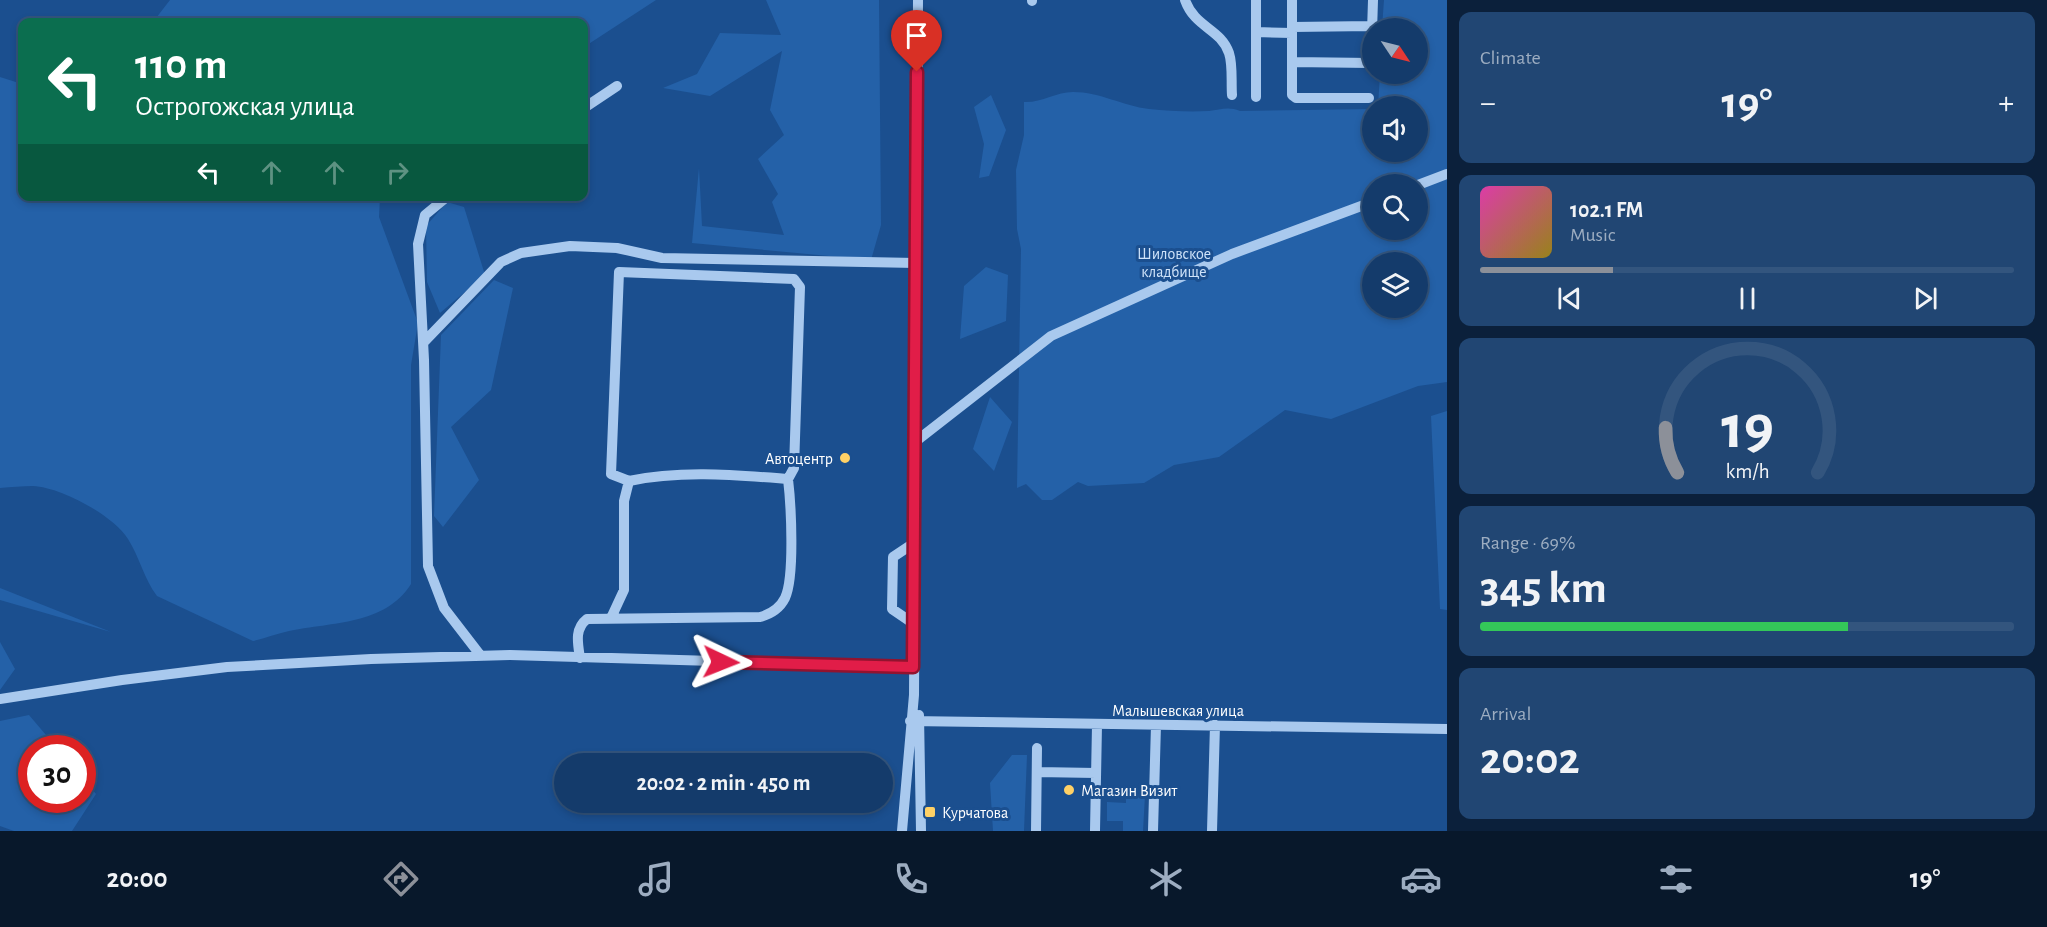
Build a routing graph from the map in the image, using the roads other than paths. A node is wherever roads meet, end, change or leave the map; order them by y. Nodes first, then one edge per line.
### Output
1 (918, 0) edge
2 (1185, 0) edge
3 (1256, 0) edge
4 (1292, 0) edge
5 (1373, 0) edge
6 (1372, 18) edge
7 (1362, 26) edge
8 (1292, 30) junction
9 (1256, 32) junction
10 (1292, 62) junction
11 (1362, 63) edge
12 (617, 86) dead end
13 (1232, 95) dead end
14 (1256, 97) dead end
15 (1362, 98) edge
16 (588, 105) edge
17 (1447, 174) edge
18 (1428, 181) edge
19 (442, 201) edge
20 (1362, 206) edge
21 (916, 263) junction
22 (424, 342) junction
23 (915, 442) junction
24 (789, 479) junction
25 (629, 481) junction
26 (914, 543) junction
27 (611, 618) junction
28 (914, 624) junction
29 (481, 656) junction
30 (580, 658) junction
31 (913, 667) junction
32 (0, 699) edge
33 (915, 720) junction
34 (1215, 724) junction
35 (1097, 725) junction
36 (1156, 725) junction
37 (1447, 729) edge
38 (1037, 748) dead end
39 (1037, 772) junction
40 (1096, 773) junction
41 (902, 831) edge
42 (921, 831) edge
43 (1036, 831) edge
44 (1095, 831) edge
45 (1153, 831) edge
46 (1212, 831) edge

1 - 21 street
2 - 13 street
3 - 9 street
4 - 8 street
5 - 6 street
7 - 8 street
8 - 9 street
8 - 10 street
9 - 14 street
10 - 11 street
10 - 15 street
12 - 16 street
17 - 18 street
19 - 22 street
20 - 23 street
21 - 22 street
21 - 23 street
22 - 29 street
23 - 26 street
24 - 25 street
24 - 25 street
24 - 27 street
25 - 27 street
26 - 28 street
26 - 28 street
27 - 30 street
28 - 31 street
29 - 30 street
29 - 32 street
30 - 31 street
31 - 33 street
33 - 35 street, Малышевская улица
33 - 41 street
33 - 42 street
34 - 36 street, Малышевская улица
34 - 37 street, Малышевская улица
34 - 46 street
35 - 36 street, Малышевская улица
35 - 40 street
36 - 45 street
38 - 39 street
39 - 40 street
39 - 43 street
40 - 44 street

